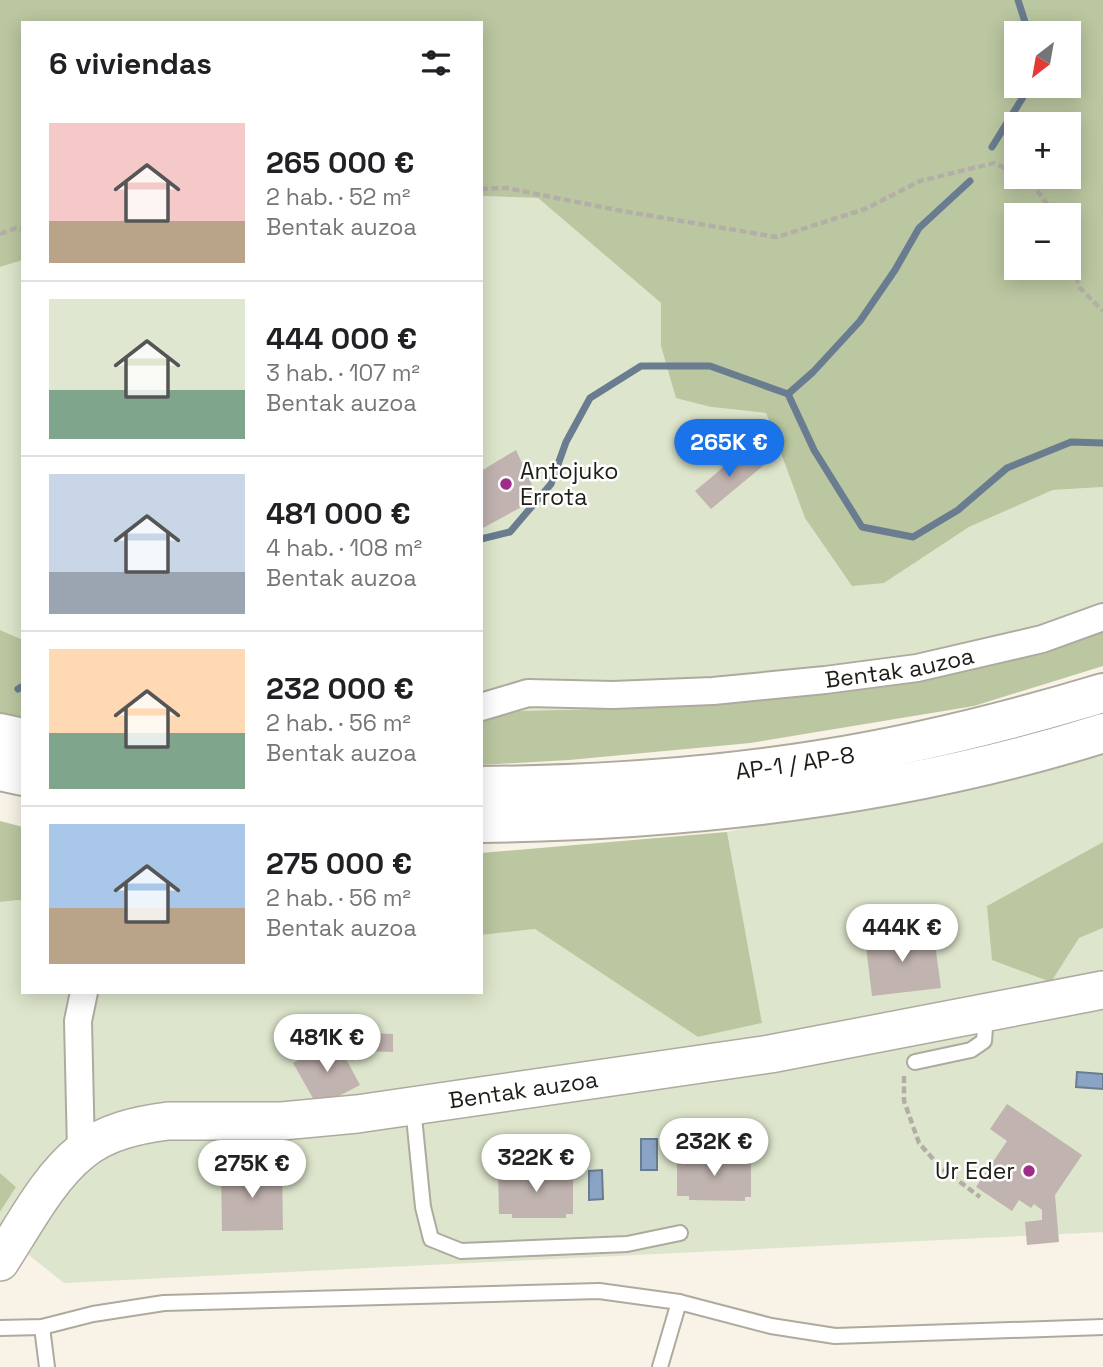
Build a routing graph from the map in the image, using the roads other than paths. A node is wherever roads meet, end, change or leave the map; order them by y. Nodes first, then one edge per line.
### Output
1 (1103, 617) edge
2 (1103, 693) edge
3 (483, 705) edge
4 (0, 733) edge
5 (1103, 733) edge
6 (21, 738) edge
7 (0, 771) edge
8 (21, 776) edge
9 (483, 786) edge
10 (483, 823) edge
11 (1103, 990) edge
12 (84, 994) edge
13 (986, 1012) junction
14 (915, 1062) road end
15 (412, 1106) junction
16 (81, 1151) junction
17 (680, 1233) dead end
18 (0, 1262) edge
19 (680, 1302) junction
20 (42, 1327) junction
21 (1103, 1327) edge
22 (0, 1328) edge
23 (47, 1367) edge
24 (660, 1367) edge

1 - 3 street, Bentak auzoa
2 - 9 highway, AP-1 / AP-8
4 - 6 highway
5 - 10 highway, AP-1 / AP-8
7 - 8 highway
11 - 13 main road, Bentak auzoa
12 - 16 street
13 - 14 lane
13 - 15 main road, Bentak auzoa
15 - 16 main road, Bentak auzoa
15 - 17 lane
16 - 18 main road, Bentak auzoa
19 - 20 lane
19 - 21 lane
19 - 24 lane
20 - 22 lane
20 - 23 lane

